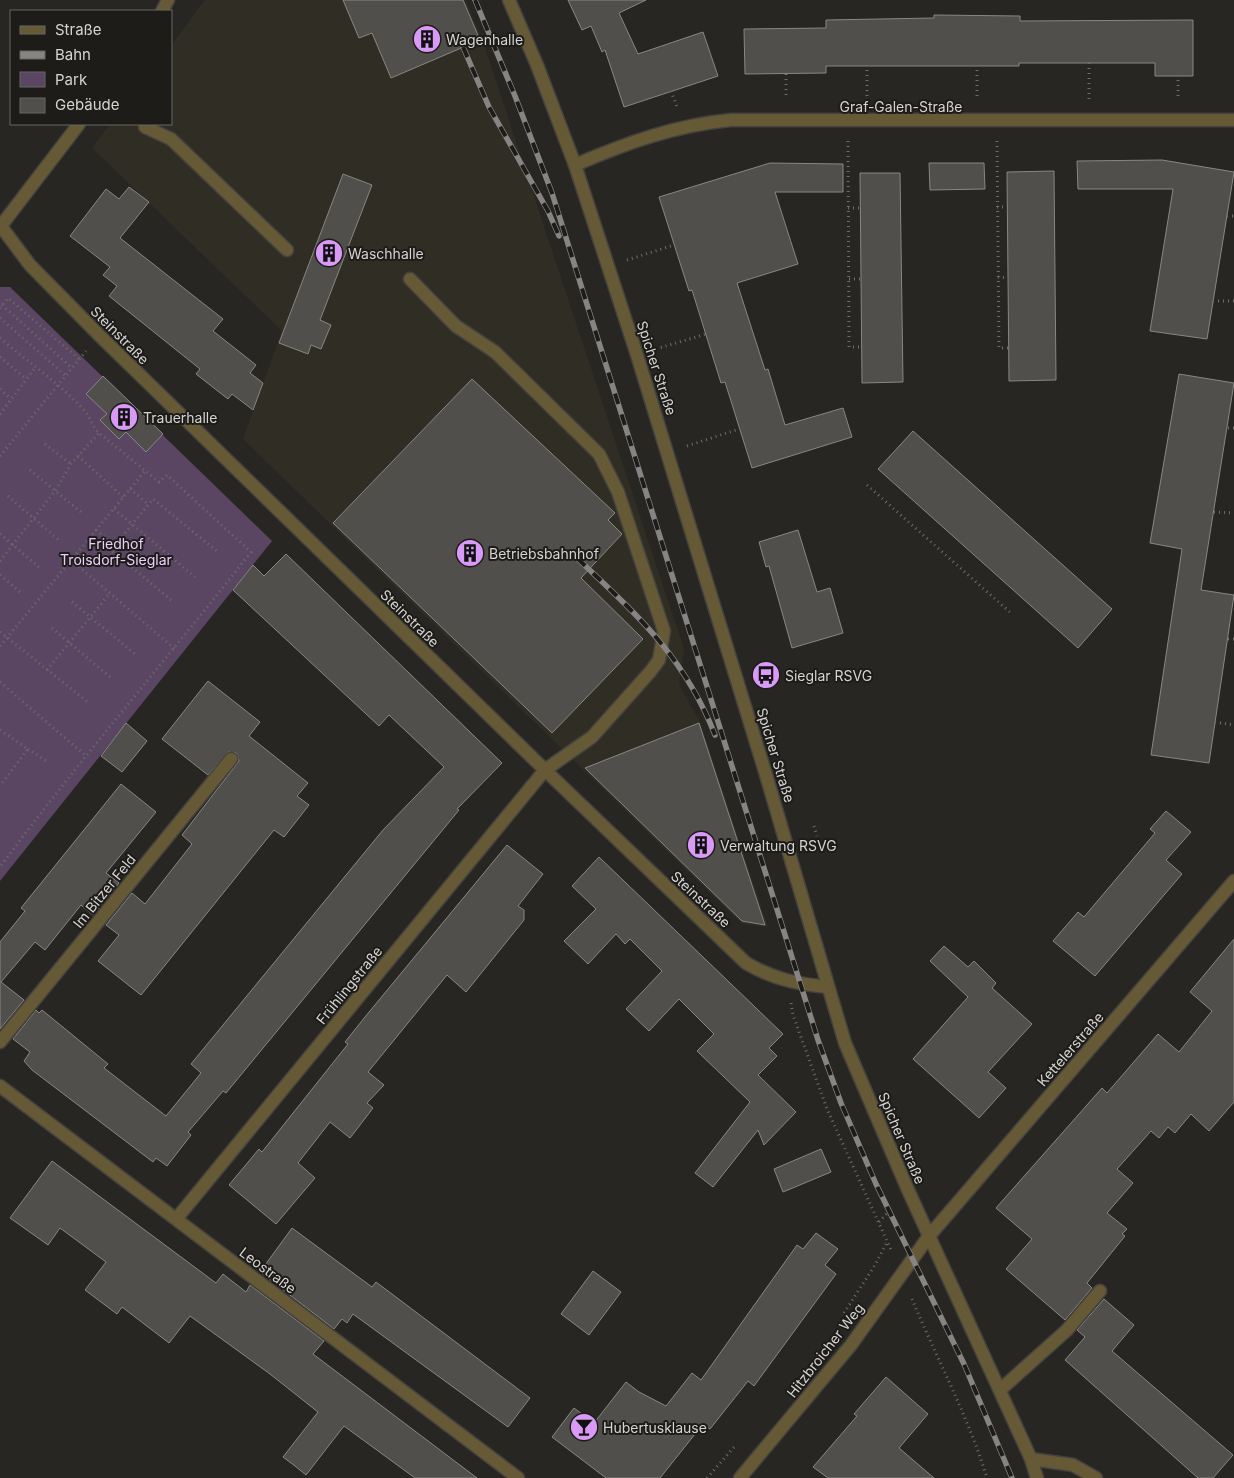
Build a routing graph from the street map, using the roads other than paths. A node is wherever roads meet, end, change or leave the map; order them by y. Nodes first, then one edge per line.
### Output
1 (509, 0) edge
2 (1234, 120) edge
3 (78, 125) edge
4 (145, 127) dead end
5 (575, 165) junction
6 (0, 226) edge
7 (287, 250) dead end
8 (410, 279) dead end
9 (231, 760) dead end
10 (545, 770) junction
11 (1234, 881) edge
12 (828, 987) junction
13 (0, 1042) edge
14 (0, 1086) edge
15 (177, 1218) junction
16 (929, 1236) junction
17 (1100, 1291) dead end
18 (1000, 1390) junction
19 (1031, 1459) junction
20 (518, 1478) edge
21 (740, 1478) edge
22 (1037, 1478) edge
23 (1096, 1478) edge

1 - 5 street, Spicher Straße
2 - 5 street, Graf-Galen-Straße
3 - 6 street
4 - 7 street
5 - 12 street, Spicher Straße
6 - 10 street, Steinstraße
8 - 10 street, Frühlingstraße
9 - 13 street, Im Bitzer Feld
10 - 12 street, Steinstraße
10 - 15 street, Frühlingstraße
11 - 16 street, Kettelerstraße
12 - 16 street, Spicher Straße
14 - 15 street, Leostraße
15 - 20 street, Leostraße
16 - 18 street, Spicher Straße
16 - 21 street, Hitzbroicher Weg
17 - 18 street
18 - 19 street, Spicher Straße
19 - 22 street, Spicher Straße
19 - 23 street

